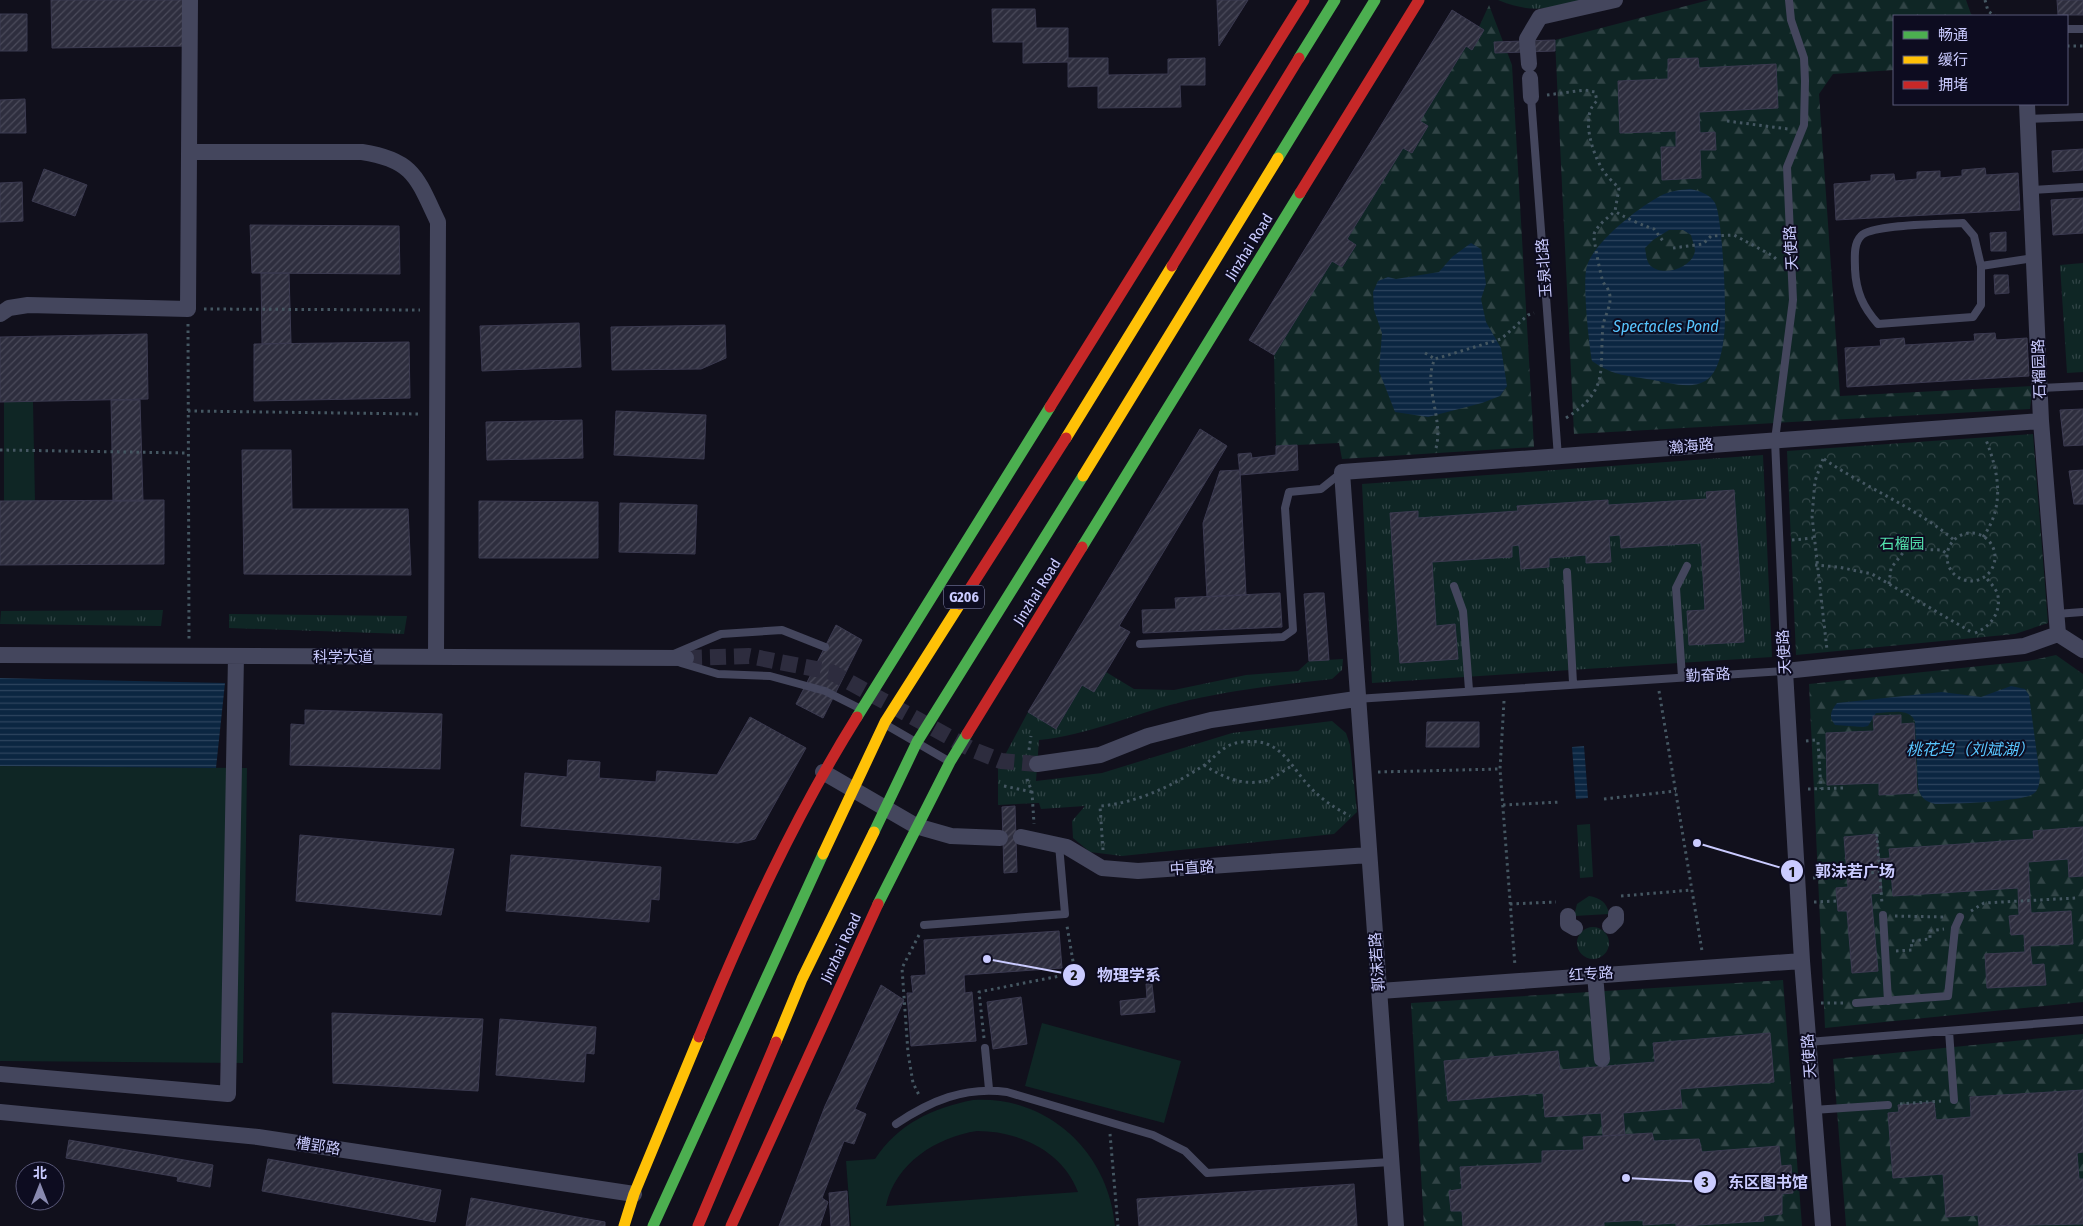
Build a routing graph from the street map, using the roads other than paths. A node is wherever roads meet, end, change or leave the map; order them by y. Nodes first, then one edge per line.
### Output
1 (190, 0) edge
2 (1304, 0) edge
3 (1335, 0) edge
4 (1375, 0) edge
5 (1419, 0) edge
6 (1615, 0) edge
7 (1789, 0) edge
8 (2068, 29) edge
9 (2083, 29) edge
10 (1531, 97) joint
11 (2027, 112) edge
12 (2083, 117) edge
13 (190, 152) junction
14 (2083, 187) edge
15 (2031, 190) junction
16 (2034, 258) junction
17 (1981, 266) junction
18 (0, 314) edge
19 (2083, 386) edge
20 (2041, 388) junction
21 (2041, 421) junction
22 (1775, 440) junction
23 (1558, 457) junction
24 (1342, 472) junction
25 (1687, 566) dead end
26 (1567, 572) dead end
27 (1454, 586) dead end
28 (2083, 612) edge
29 (2056, 614) junction
30 (2058, 634) junction
31 (1140, 644) dead end
32 (825, 647) dead end
33 (2083, 650) edge
34 (0, 655) edge
35 (236, 656) junction
36 (436, 658) junction
37 (665, 658) junction
38 (686, 658) tunnel mouth
39 (1785, 671) junction
40 (1682, 677) junction
41 (1572, 683) junction
42 (1469, 690) junction
43 (1356, 699) junction
44 (866, 712) junction
45 (878, 719) dead end
46 (1033, 760) tunnel mouth
47 (950, 762) junction
48 (823, 772) junction
49 (916, 826) junction
50 (1000, 838) dead end
51 (1028, 838) road end
52 (1059, 845) junction
53 (1369, 856) junction
54 (1883, 916) road end
55 (1960, 917) road end
56 (924, 925) road end
57 (1802, 961) junction
58 (1595, 974) junction
59 (1380, 991) junction
60 (1888, 1000) junction
61 (1856, 1003) road end
62 (2083, 1020) edge
63 (1949, 1031) junction
64 (1808, 1042) junction
65 (985, 1048) road end
66 (1602, 1059) dead end
67 (0, 1074) edge
68 (989, 1089) junction
69 (1954, 1100) road end
70 (1888, 1104) road end
71 (1813, 1110) junction
72 (0, 1112) edge
73 (896, 1124) dead end
74 (1391, 1162) junction
75 (634, 1194) junction
76 (624, 1226) edge
77 (653, 1226) edge
78 (698, 1226) edge
79 (730, 1226) edge
80 (1396, 1226) edge
81 (1822, 1226) edge

1 - 13 street
2 - 44 highway
3 - 77 highway, G206
4 - 78 highway, Jinzhai Road
5 - 47 highway, Jinzhai Road
6 - 10 street, 玉泉北路
7 - 22 lane, 天使路
8 - 9 lane
10 - 23 lane, 玉泉北路
11 - 12 lane
11 - 15 street, 石榴园路
13 - 18 street
13 - 36 street
14 - 15 lane
15 - 16 street, 石榴园路
16 - 17 lane
16 - 20 street, 石榴园路
17 - 17 lane
19 - 20 lane
20 - 21 street, 石榴园路
21 - 22 street, 瀚海路
21 - 29 street, 石榴园路
22 - 23 street, 瀚海路
22 - 39 lane, 天使路
23 - 24 street, 瀚海路
24 - 31 lane
24 - 43 street, 郭沫若路
25 - 40 lane
26 - 41 lane
27 - 42 lane
28 - 29 lane
29 - 30 street, 石榴园路
30 - 33 street
30 - 39 street, 勤奋路
32 - 37 lane
34 - 35 street, 科学大道
35 - 36 street, 科学大道
35 - 67 street
36 - 37 street, 科学大道
37 - 38 street, 科学大道
37 - 44 lane
39 - 40 lane, 勤奋路
39 - 57 street, 天使路
40 - 41 lane, 勤奋路
41 - 42 lane, 勤奋路
42 - 43 lane, 勤奋路
43 - 46 street
43 - 53 street, 郭沫若路
44 - 48 highway
45 - 47 lane
47 - 49 highway, Jinzhai Road
48 - 49 street
48 - 75 highway
49 - 50 street
49 - 79 highway, Jinzhai Road
51 - 52 street, 中直路
52 - 53 street, 中直路
52 - 56 lane
53 - 59 street, 郭沫若路
54 - 60 lane
55 - 60 lane
57 - 58 street, 红专路
57 - 64 street, 天使路
58 - 59 street, 红专路
58 - 66 street
59 - 74 street, 郭沫若路
60 - 61 lane
62 - 63 lane
63 - 64 lane
63 - 69 lane
64 - 71 street, 天使路
65 - 68 lane
68 - 73 lane
68 - 74 lane
70 - 71 lane
71 - 81 street, 天使路
72 - 75 street, 槽郢路
74 - 80 street, 郭沫若路
75 - 76 highway

